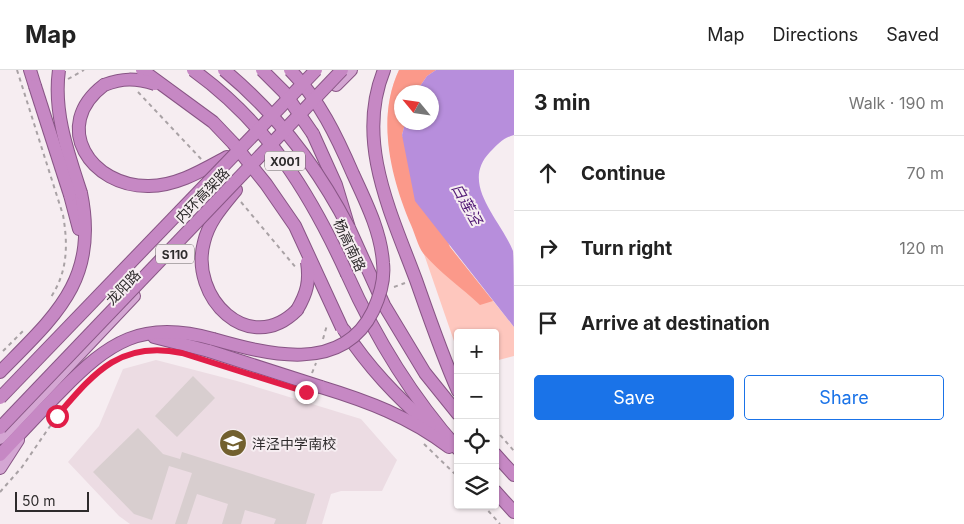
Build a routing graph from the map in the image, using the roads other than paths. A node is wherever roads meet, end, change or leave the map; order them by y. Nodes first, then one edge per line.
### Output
1 (30, 70) edge
2 (59, 70) edge
3 (142, 70) edge
4 (193, 70) edge
5 (224, 70) edge
6 (262, 70) edge
7 (290, 70) edge
8 (311, 70) edge
9 (316, 70) edge
10 (342, 70) edge
11 (350, 70) edge
12 (384, 70) edge
13 (289, 98) junction
14 (185, 100) junction
15 (227, 157) junction
16 (75, 194) junction
17 (237, 194) junction
18 (295, 226) junction
19 (350, 228) junction
20 (211, 345) junction
21 (0, 372) edge
22 (454, 380) edge
23 (0, 392) edge
24 (0, 398) edge
25 (454, 409) edge
26 (27, 426) junction
27 (0, 428) edge
28 (0, 438) edge
29 (454, 447) edge
30 (454, 448) edge
31 (454, 449) edge
32 (0, 455) edge
33 (499, 458) edge
34 (0, 468) edge
35 (514, 475) edge
36 (499, 495) edge
37 (514, 512) edge

1 - 16 highway, bridge
2 - 16 highway, bridge
3 - 14 highway, bridge
4 - 29 highway, 杨高南路 / X001, bridge
5 - 19 highway, 杨高南路 / X001, bridge
6 - 13 highway, bridge
7 - 20 highway, bridge
8 - 15 main road, 龙阳路 / S110
9 - 13 highway, 内环高架路, bridge
10 - 27 highway, 内环高架路, bridge
11 - 17 main road, 龙阳路 / S110
12 - 22 highway
13 - 19 highway, bridge
13 - 24 highway, 内环高架路, bridge
14 - 15 highway, bridge
14 - 18 highway, bridge
15 - 23 main road, 龙阳路 / S110
16 - 21 highway
17 - 18 highway, bridge
17 - 28 main road, 龙阳路 / S110
18 - 30 highway, bridge
19 - 25 highway, 杨高南路 / X001
20 - 26 highway
20 - 31 highway, bridge
26 - 32 highway
26 - 34 main road
33 - 35 highway
36 - 37 highway

